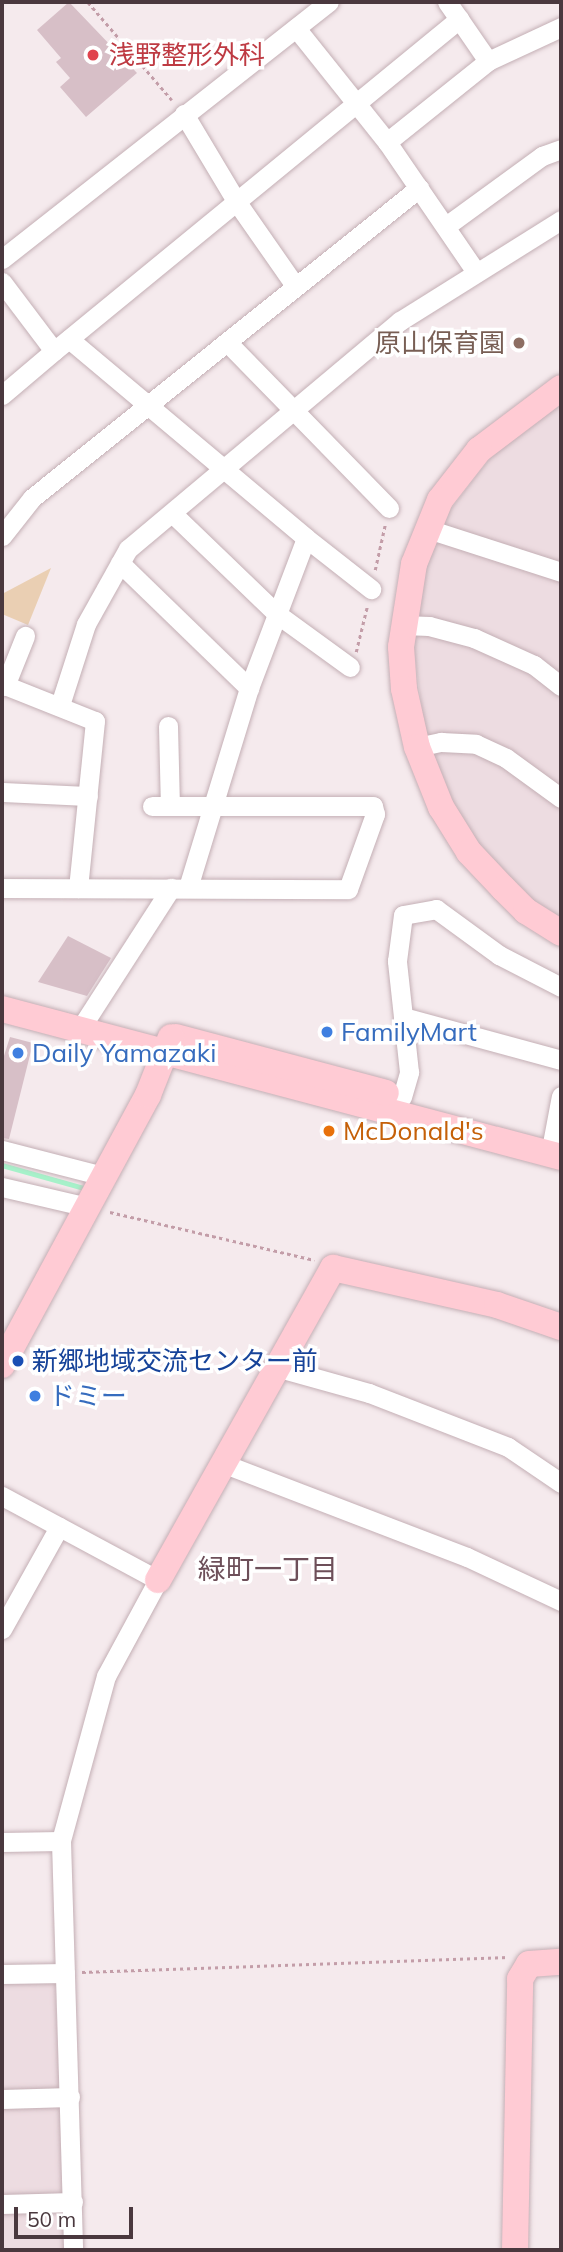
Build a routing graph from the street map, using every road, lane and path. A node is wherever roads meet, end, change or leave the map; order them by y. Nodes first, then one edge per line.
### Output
1 (88, 2) edge
2 (328, 2) edge
3 (447, 2) edge
4 (460, 19) junction
5 (561, 27) edge
6 (296, 28) junction
7 (488, 61) junction
8 (356, 101) junction
9 (184, 114) junction
10 (387, 142) junction
11 (561, 149) edge
12 (419, 188) junction
13 (236, 201) junction
14 (561, 220) edge
15 (446, 226) junction
16 (2, 259) edge
17 (476, 272) junction
18 (294, 284) junction
19 (3, 285) edge
20 (227, 342) junction
21 (61, 345) junction
22 (561, 388) edge
23 (2, 395) edge
24 (148, 405) junction
25 (290, 410) junction
26 (226, 469) junction
27 (388, 508) dead end
28 (172, 513) junction
29 (428, 529) junction
30 (2, 536) edge
31 (306, 538) junction
32 (120, 563) junction
33 (561, 572) edge
34 (370, 589) dead end
35 (277, 614) junction
36 (403, 625) junction
37 (25, 636) dead end
38 (350, 667) dead end
39 (3, 685) edge
40 (561, 685) edge
41 (249, 688) junction
42 (60, 705) junction
43 (168, 726) dead end
44 (417, 747) junction
45 (2, 792) edge
46 (88, 796) junction
47 (561, 798) edge
48 (211, 805) junction
49 (2, 888) edge
50 (78, 888) junction
51 (180, 888) junction
52 (561, 933) edge
53 (561, 987) edge
54 (2, 992) edge
55 (2, 1009) edge
56 (403, 1017) junction
57 (85, 1022) junction
58 (169, 1045) junction
59 (561, 1060) edge
60 (561, 1096) edge
61 (402, 1097) junction
62 (557, 1147) edge
63 (2, 1150) edge
64 (103, 1176) junction
65 (2, 1187) edge
66 (89, 1207) junction
67 (338, 1266) junction
68 (561, 1327) edge
69 (2, 1365) edge
70 (276, 1367) junction
71 (222, 1462) junction
72 (561, 1483) edge
73 (2, 1496) edge
74 (58, 1527) junction
75 (158, 1580) junction
76 (561, 1601) edge
77 (2, 1629) edge
78 (61, 1841) junction
79 (2, 1842) edge
80 (561, 1962) edge
81 (529, 1964) junction
82 (65, 1973) junction
83 (2, 1974) edge
84 (70, 2097) junction
85 (2, 2099) edge
86 (73, 2202) junction
87 (2, 2204) edge
88 (74, 2250) edge
89 (515, 2250) edge

1 - 9 path
2 - 6 street
3 - 4 street
4 - 7 street
4 - 8 street
5 - 7 street
6 - 8 street
6 - 9 street
7 - 10 street
8 - 10 street
8 - 13 street
9 - 13 street
9 - 16 street
10 - 12 street
11 - 15 street
12 - 15 street
12 - 18 street
13 - 18 street
13 - 21 street
14 - 17 street
15 - 17 street
17 - 25 street
18 - 20 street
19 - 21 street
20 - 24 street
20 - 25 street
21 - 23 street
21 - 24 street
22 - 29 street
24 - 26 street
24 - 30 street
25 - 26 street
25 - 27 street
26 - 28 street
26 - 31 street
28 - 32 street
28 - 35 street
29 - 33 street
29 - 36 street
31 - 34 street
31 - 35 street
32 - 41 street
32 - 42 street
35 - 38 street
35 - 41 street
36 - 40 street
36 - 44 street
37 - 39 street
39 - 42 street
41 - 48 street
42 - 46 street
43 - 48 street
44 - 47 street
44 - 52 street
45 - 46 street
46 - 50 street
48 - 51 street
48 - 51 street
49 - 50 street
50 - 51 street
51 - 57 street
53 - 56 street
54 - 57 street
55 - 57 street
56 - 59 street
56 - 61 street
57 - 58 street
58 - 61 street
58 - 62 street
58 - 64 street
60 - 62 street
61 - 62 street
63 - 64 street
64 - 66 street
65 - 66 street
66 - 67 path
66 - 69 street
67 - 68 street
67 - 70 street
70 - 71 street
70 - 72 street
71 - 75 street
71 - 76 street
73 - 74 street
74 - 75 street
74 - 77 street
75 - 78 street
78 - 79 street
78 - 82 street
80 - 81 street
81 - 82 path
81 - 89 street
82 - 83 street
82 - 84 street
84 - 85 street
84 - 86 street
86 - 87 street
86 - 88 street

